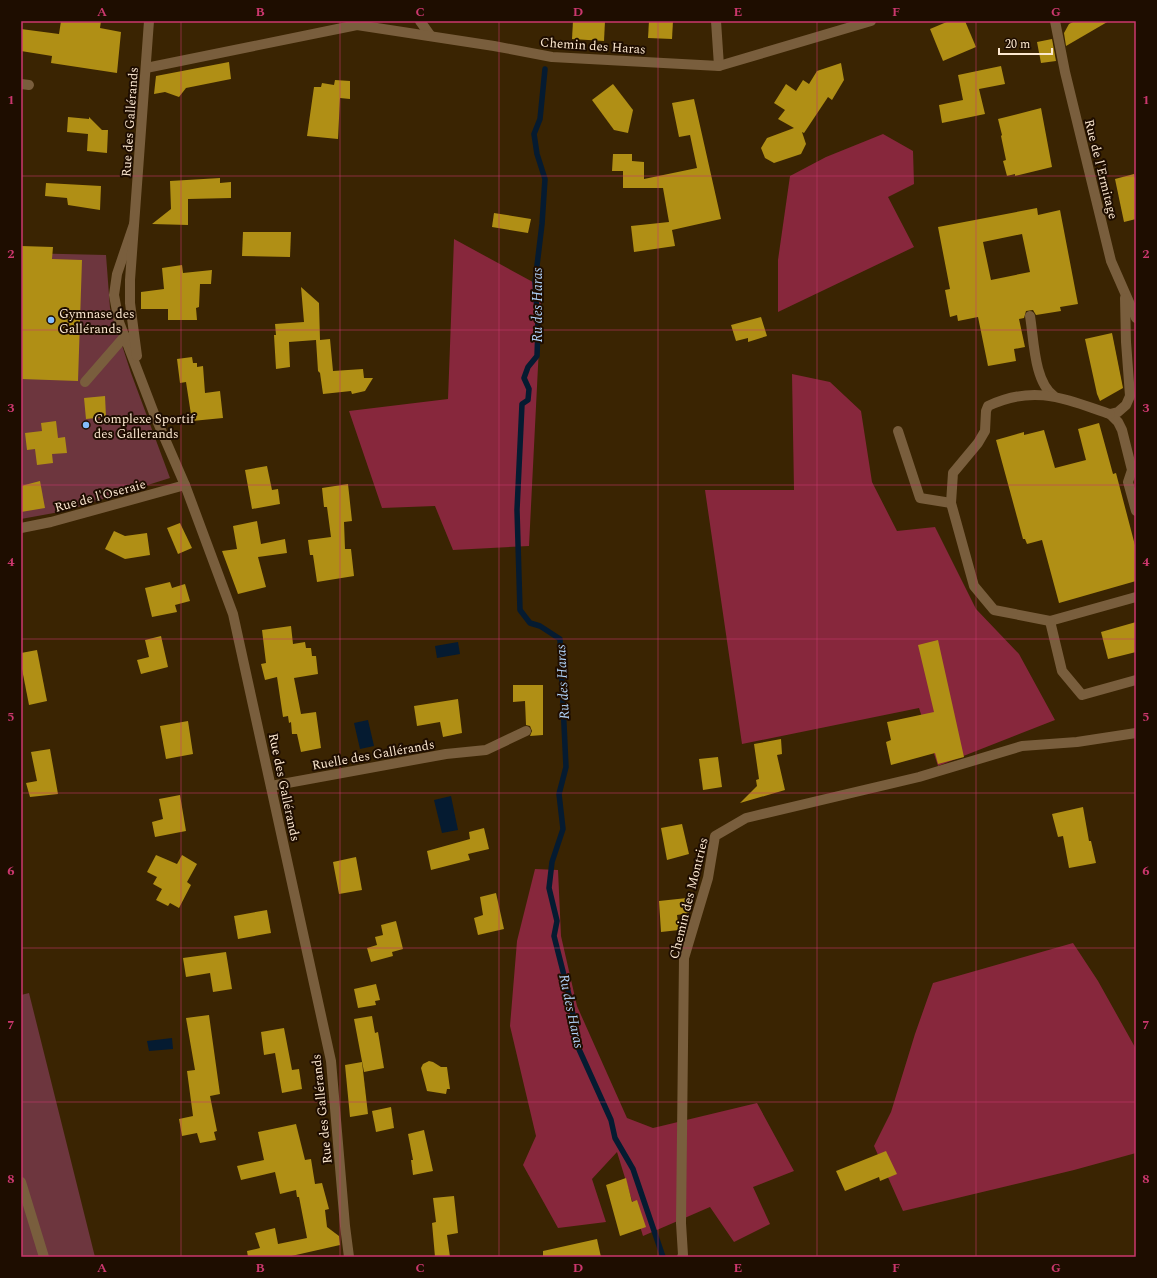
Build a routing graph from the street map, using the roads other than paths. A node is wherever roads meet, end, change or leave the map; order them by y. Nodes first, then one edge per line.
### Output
1 (149, 21) edge
2 (420, 21) edge
3 (716, 21) edge
4 (871, 21) edge
5 (1056, 21) edge
6 (430, 35) junction
7 (719, 66) junction
8 (146, 68) junction
9 (134, 224) junction
10 (1125, 294) junction
11 (1030, 316) dead end
12 (1136, 318) edge
13 (125, 336) junction
14 (138, 370) junction
15 (85, 382) dead end
16 (1054, 396) junction
17 (1110, 414) junction
18 (898, 431) dead end
19 (185, 485) junction
20 (951, 503) junction
21 (1136, 511) edge
22 (21, 528) edge
23 (1136, 597) edge
24 (1050, 621) junction
25 (1136, 680) edge
26 (526, 731) dead end
27 (1136, 733) edge
28 (271, 786) junction
29 (21, 1182) edge
30 (44, 1257) edge
31 (349, 1257) edge
32 (682, 1257) edge

1 - 8 street, Rue des Gallérands
2 - 6 street
3 - 7 street
4 - 7 street, Chemin des Haras
5 - 10 street, Rue de l'Ermitage
6 - 7 street, Chemin des Haras
6 - 8 street, Chemin des Haras
8 - 9 street, Rue des Gallérands
9 - 13 street, Rue des Gallérands
9 - 14 street, Rue des Gallérands
10 - 12 street, Rue de l'Ermitage
10 - 17 street
11 - 16 street
13 - 14 street, Rue des Gallérands
13 - 15 street
14 - 19 street, Rue des Gallérands
16 - 17 street
16 - 20 street
17 - 21 street
18 - 20 street
19 - 22 street, Rue de l'Oseraie
19 - 28 street, Rue des Gallérands
20 - 24 street
23 - 24 street
24 - 25 street
26 - 28 street, Ruelle des Gallérands
27 - 32 street, Chemin des Montries
28 - 31 street, Rue des Gallérands
29 - 30 street

